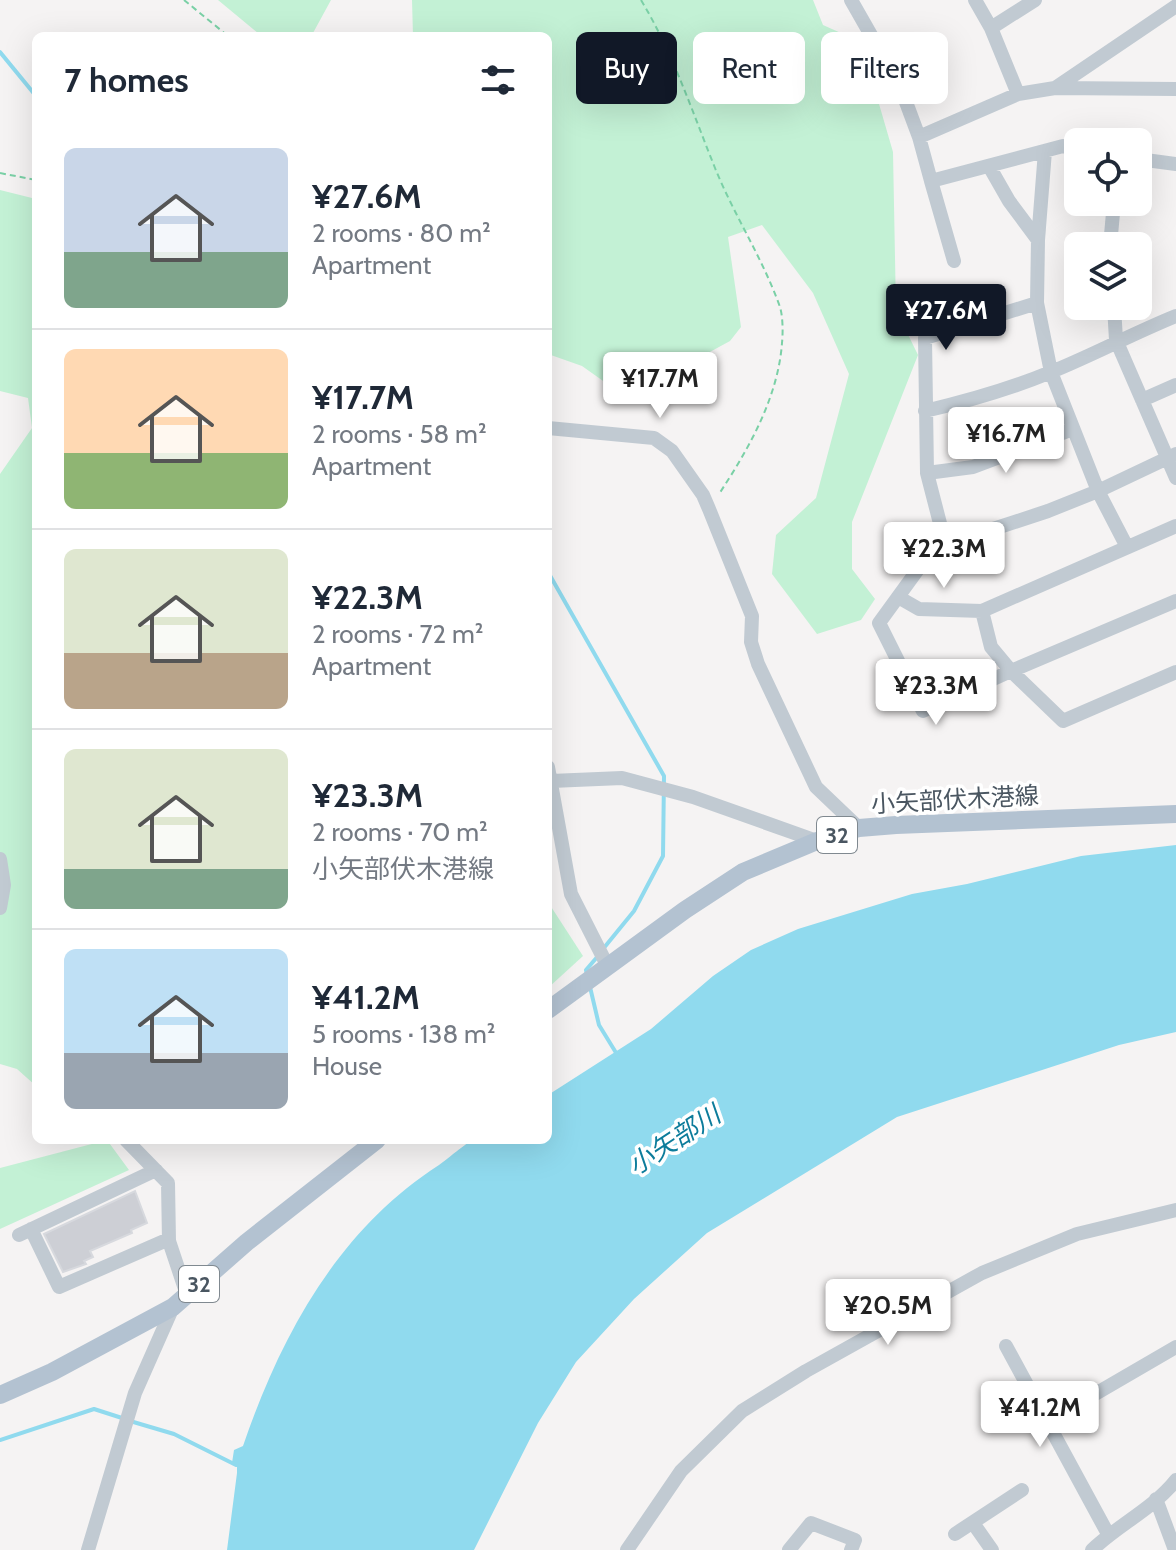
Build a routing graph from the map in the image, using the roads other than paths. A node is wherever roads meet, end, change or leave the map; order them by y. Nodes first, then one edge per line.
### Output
1 (851, 0) edge
2 (975, 0) edge
3 (1035, 0) edge
4 (1176, 6) edge
5 (991, 28) junction
6 (1055, 88) junction
7 (1176, 89) edge
8 (1018, 94) junction
9 (919, 137) junction
10 (1064, 146) edge
11 (1045, 151) junction
12 (1152, 161) edge
13 (1176, 164) edge
14 (989, 166) junction
15 (931, 181) junction
16 (1038, 240) junction
17 (954, 261) dead end
18 (1037, 303) junction
19 (1176, 316) edge
20 (1115, 320) edge
21 (1116, 340) junction
22 (1051, 372) junction
23 (1176, 385) edge
24 (1142, 400) junction
25 (925, 411) junction
26 (552, 428) edge
27 (1073, 429) junction
28 (1171, 456) edge
29 (927, 473) junction
30 (1176, 478) edge
31 (1098, 491) junction
32 (1176, 526) edge
33 (943, 535) junction
34 (1127, 547) junction
35 (898, 597) junction
36 (1176, 601) edge
37 (982, 611) junction
38 (1011, 671) junction
39 (1176, 672) edge
40 (552, 774) edge
41 (552, 785) edge
42 (1176, 814) edge
43 (859, 828) junction
44 (817, 841) junction
45 (0, 859) edge
46 (0, 908) edge
47 (608, 967) junction
48 (552, 1007) edge
49 (130, 1144) edge
50 (372, 1144) edge
51 (156, 1170) junction
52 (1176, 1210) edge
53 (169, 1239) junction
54 (180, 1301) junction
55 (1006, 1346) dead end
56 (1176, 1347) edge
57 (0, 1395) edge
58 (1047, 1422) junction
59 (1176, 1480) edge
60 (1022, 1490) dead end
61 (1156, 1499) junction
62 (973, 1523) junction
63 (955, 1534) dead end
64 (1108, 1534) junction
65 (631, 1546) edge
66 (88, 1550) edge
67 (789, 1550) edge
68 (851, 1550) edge
69 (992, 1550) edge
70 (1092, 1550) edge
71 (1175, 1550) edge

1 - 9 street
2 - 5 street
3 - 5 street
4 - 6 street
5 - 8 street
6 - 7 street
6 - 8 street
8 - 9 street
9 - 15 street
10 - 11 street
11 - 14 street
11 - 16 street
12 - 13 street
14 - 15 street
14 - 16 street
15 - 17 street
16 - 18 street
18 - 22 street
18 - 25 street
19 - 21 street
20 - 21 street
21 - 22 street
21 - 24 street
22 - 25 street
22 - 27 street
23 - 24 street
24 - 28 street
25 - 29 street
26 - 43 street
27 - 29 street
27 - 31 street
28 - 30 street
28 - 31 street
29 - 33 street
31 - 33 street
31 - 34 street
32 - 34 street
33 - 35 street
34 - 37 street
35 - 37 street
35 - 38 street
36 - 38 street
37 - 38 street
38 - 39 street
40 - 44 street
41 - 47 street
42 - 43 main road, 小矢部伏木港線 / 32
43 - 44 main road, 小矢部伏木港線 / 32
44 - 47 main road, 小矢部伏木港線 / 32
45 - 46 street
47 - 48 main road, 小矢部伏木港線 / 32
49 - 51 street
50 - 54 main road, 32
51 - 53 street
51 - 53 street
52 - 65 street
53 - 54 street
54 - 57 main road, 32
54 - 66 street
55 - 58 street
56 - 58 street
58 - 64 street
59 - 61 street
60 - 62 street
61 - 64 street
61 - 71 street
62 - 63 street
62 - 69 street
64 - 70 street
67 - 68 street

